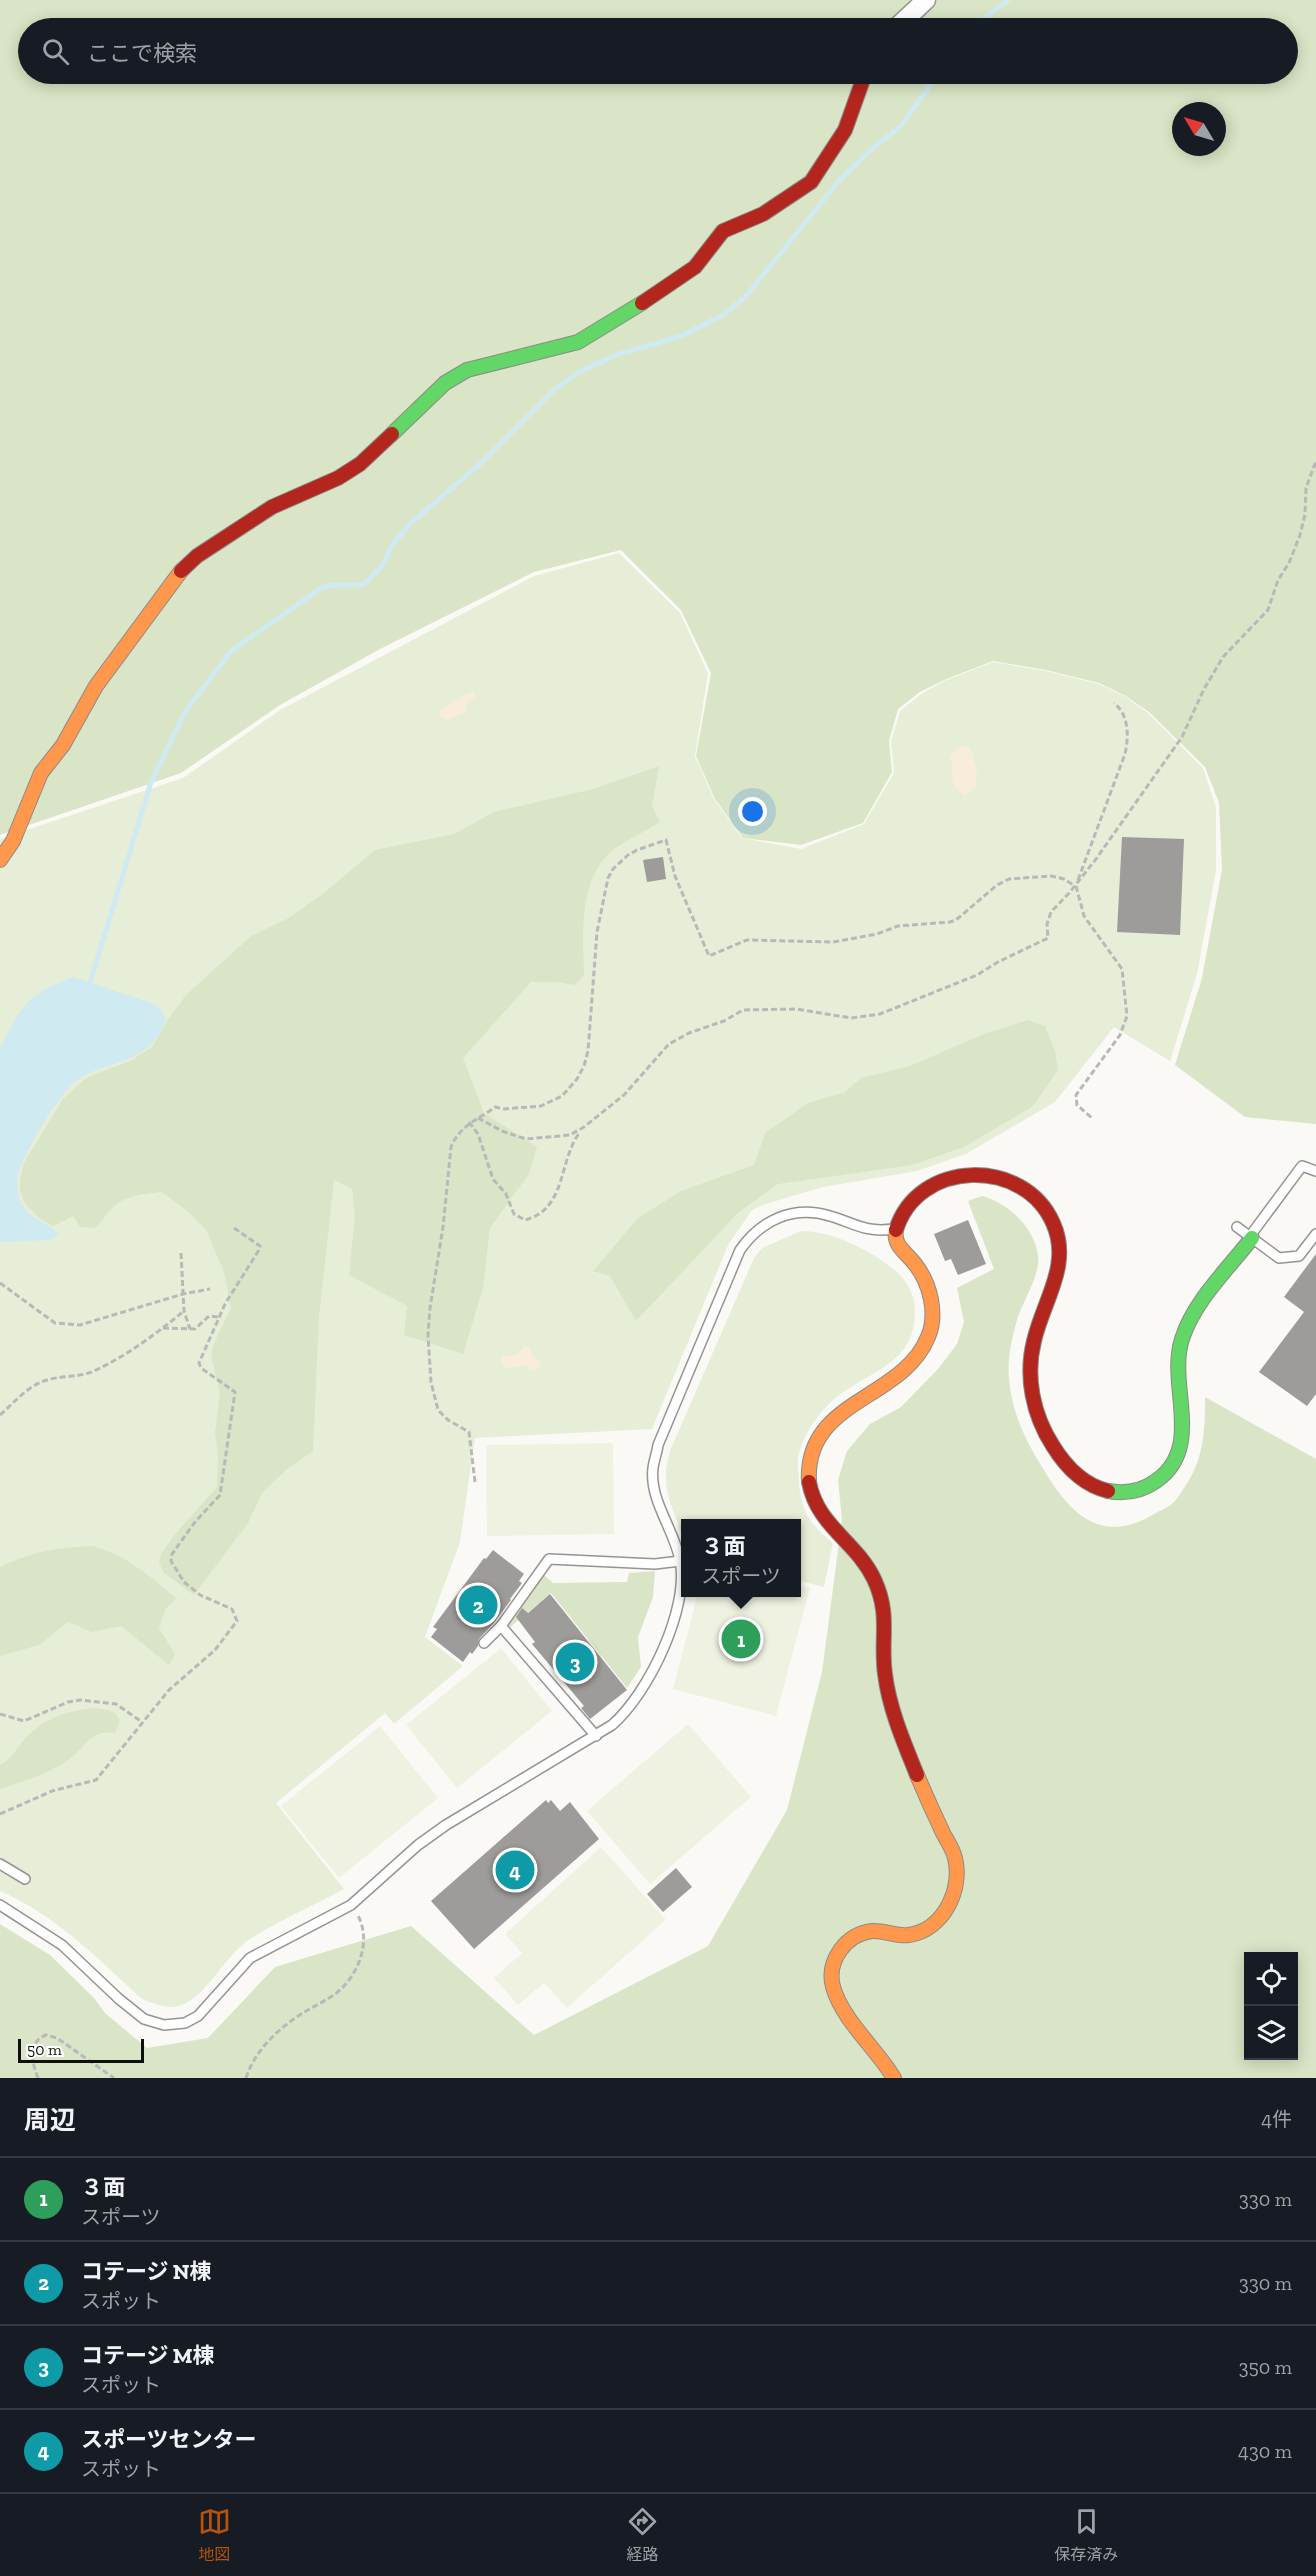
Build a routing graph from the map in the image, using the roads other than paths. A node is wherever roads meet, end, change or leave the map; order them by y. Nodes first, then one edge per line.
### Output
1 (926, 0) edge
2 (907, 18) edge
3 (861, 84) edge
4 (0, 860) edge
5 (1316, 1171) edge
6 (1237, 1227) dead end
7 (895, 1229) junction
8 (1316, 1234) edge
9 (1251, 1237) junction
10 (680, 1561) junction
11 (501, 1626) junction
12 (484, 1643) dead end
13 (596, 1736) junction
14 (0, 1864) edge
15 (25, 1879) dead end
16 (0, 1905) edge
17 (894, 2078) edge

1 - 2 street
3 - 4 street
5 - 9 lane
6 - 9 lane
7 - 9 street
7 - 10 lane
7 - 17 street
8 - 9 lane
10 - 11 lane
10 - 13 lane
11 - 12 lane
11 - 13 lane
13 - 16 lane
14 - 15 lane

